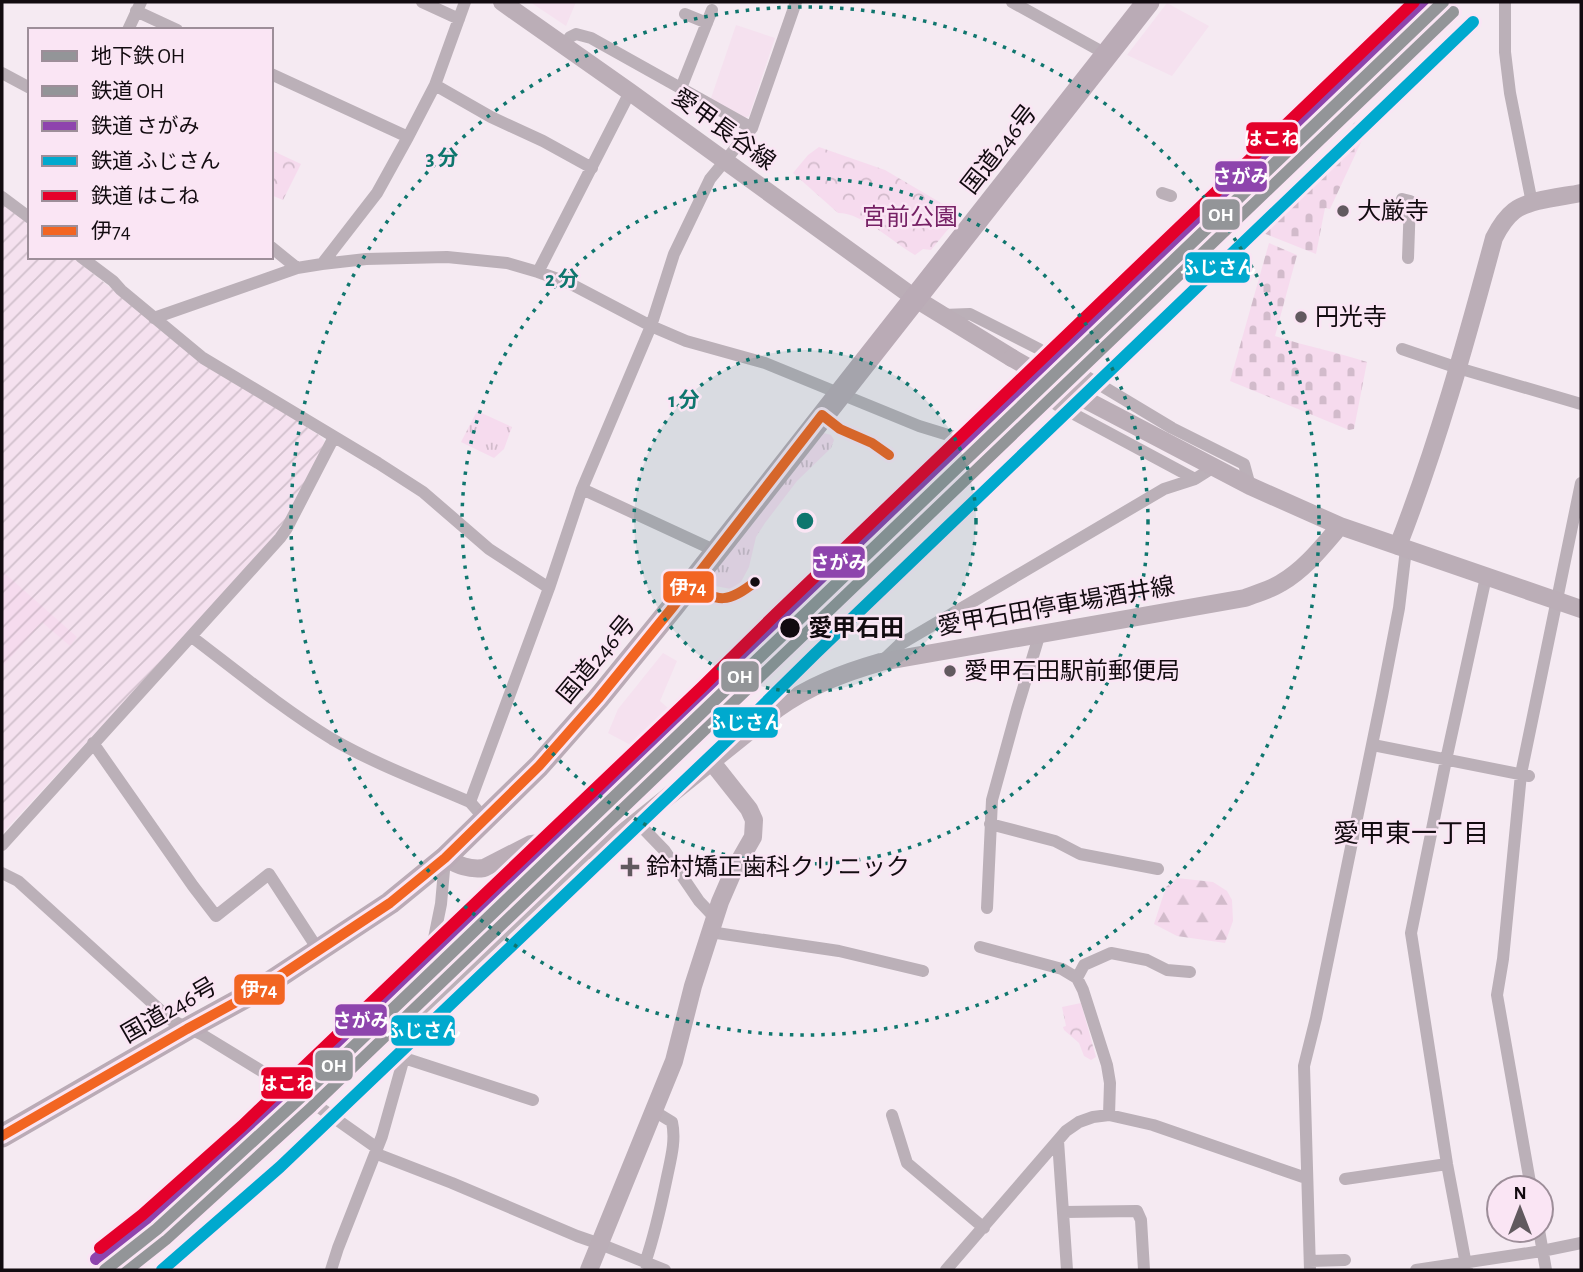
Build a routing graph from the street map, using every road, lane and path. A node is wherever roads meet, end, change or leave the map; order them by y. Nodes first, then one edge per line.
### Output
1 (422, 2) edge
2 (466, 2) edge
3 (502, 2) edge
4 (796, 2) edge
5 (1012, 2) edge
6 (1148, 2) edge
7 (1505, 2) edge
8 (138, 6) edge
9 (712, 10) dead end
10 (685, 14) dead end
11 (459, 19) junction
12 (707, 23) junction
13 (129, 28) edge
14 (174, 28) edge
15 (564, 45) junction
16 (1106, 54) junction
17 (2, 73) edge
18 (273, 75) edge
19 (435, 85) junction
20 (28, 87) edge
21 (681, 88) junction
22 (630, 92) junction
23 (752, 128) junction
24 (408, 137) junction
25 (725, 160) junction
26 (592, 168) junction
27 (1581, 193) edge
28 (2, 197) edge
29 (1402, 199) dead end
30 (1532, 203) junction
31 (28, 216) edge
32 (273, 249) edge
33 (1408, 258) dead end
34 (84, 259) edge
35 (322, 264) junction
36 (297, 268) junction
37 (538, 272) junction
38 (916, 299) junction
39 (943, 315) junction
40 (154, 318) junction
41 (651, 326) junction
42 (1402, 349) dead end
43 (1043, 353) dead end
44 (1458, 368) junction
45 (839, 394) junction
46 (1581, 404) edge
47 (334, 437) junction
48 (958, 438) dead end
49 (1214, 467) junction
50 (1195, 479) junction
51 (1581, 483) edge
52 (1250, 486) junction
53 (582, 489) junction
54 (1340, 526) junction
55 (1402, 547) junction
56 (716, 551) junction
57 (1486, 577) junction
58 (549, 588) junction
59 (1556, 600) junction
60 (1581, 609) edge
61 (1040, 633) junction
62 (192, 637) junction
63 (881, 662) junction
64 (93, 743) junction
65 (1373, 745) junction
66 (1446, 760) junction
67 (711, 761) junction
68 (1525, 775) junction
69 (470, 802) junction
70 (485, 819) junction
71 (637, 822) junction
72 (990, 824) junction
73 (2, 845) edge
74 (589, 851) junction
75 (445, 858) junction
76 (1158, 869) dead end
77 (2, 873) edge
78 (987, 908) dead end
79 (713, 925) junction
80 (980, 947) dead end
81 (318, 951) junction
82 (429, 963) dead end
83 (923, 971) dead end
84 (1190, 971) dead end
85 (1077, 978) junction
86 (187, 1028) junction
87 (404, 1058) junction
88 (533, 1101) dead end
89 (654, 1111) junction
90 (892, 1115) dead end
91 (1109, 1115) junction
92 (2, 1136) edge
93 (1058, 1141) junction
94 (377, 1151) junction
95 (1447, 1164) junction
96 (1529, 1174) edge
97 (1306, 1178) junction
98 (1345, 1179) dead end
99 (1064, 1212) junction
100 (984, 1228) junction
101 (600, 1244) junction
102 (1541, 1244) edge
103 (1581, 1244) edge
104 (1542, 1251) junction
105 (1345, 1260) dead end
106 (645, 1263) junction
107 (1310, 1266) edge
108 (1466, 1267) edge
109 (331, 1270) edge
110 (589, 1270) edge
111 (665, 1270) edge
112 (946, 1270) edge
113 (1067, 1270) edge
114 (1144, 1270) edge
115 (1416, 1270) edge
116 (1546, 1270) edge

1 - 11 street
2 - 11 street
3 - 15 main road, 愛甲長谷線
4 - 23 street
5 - 16 street
6 - 16 highway, 国道246号
7 - 30 street
8 - 13 street
8 - 14 street
9 - 12 street
10 - 12 street
11 - 19 street
12 - 21 street
15 - 21 street
15 - 22 main road, 愛甲長谷線
16 - 38 highway, 国道246号
17 - 20 street
18 - 24 street
19 - 24 street
19 - 26 street
21 - 23 street
22 - 25 main road, 愛甲長谷線
22 - 26 street
23 - 25 street
24 - 35 street
25 - 38 main road, 愛甲長谷線
25 - 41 street
26 - 37 street
27 - 30 main road
28 - 31 street
29 - 33 street
30 - 44 main road
32 - 36 street
34 - 40 street
35 - 36 street
35 - 37 street
36 - 40 street
37 - 41 street
38 - 39 main road
38 - 45 highway, 国道246号
39 - 43 street
39 - 49 main road, bridge
40 - 47 street
41 - 45 street
41 - 53 street
42 - 44 street
44 - 46 street
44 - 55 main road
45 - 48 street
45 - 56 highway, 国道246号
47 - 58 street
47 - 62 street
49 - 50 street
49 - 52 main road
50 - 52 street
50 - 63 street
51 - 59 street
52 - 54 main road
53 - 56 street
53 - 58 street
54 - 55 main road
54 - 61 main road, 愛甲石田停車場酒井線
55 - 57 main road
55 - 65 street
56 - 70 highway, 国道246号
57 - 59 main road
57 - 66 street
58 - 69 street
59 - 60 main road
59 - 68 street
61 - 63 main road, 愛甲石田停車場酒井線
61 - 72 street
62 - 64 street
62 - 69 street
63 - 67 main road, 愛甲石田停車場酒井線
64 - 73 street
64 - 81 street
65 - 66 street
65 - 97 street
66 - 68 street
66 - 95 street
67 - 71 main road, 愛甲石田停車場酒井線
67 - 79 main road
68 - 96 street
69 - 70 street
70 - 75 highway, 国道246号
71 - 74 main road, 愛甲石田停車場酒井線
71 - 79 street
72 - 76 street
72 - 78 street
74 - 75 main road
74 - 87 street
75 - 81 highway, 国道246号
75 - 82 street
77 - 86 street
79 - 83 street
79 - 89 main road
80 - 85 street
81 - 86 highway, 国道246号
84 - 85 street
85 - 91 street
86 - 92 highway, 国道246号
86 - 94 street
87 - 88 street
87 - 94 street
89 - 101 main road
89 - 106 street
90 - 100 street
91 - 93 street
91 - 97 street
93 - 99 street
93 - 100 street
94 - 101 street
94 - 109 street
95 - 98 street
95 - 108 street
97 - 107 street
99 - 113 street
99 - 114 street
100 - 112 street
101 - 106 street
101 - 110 main road
102 - 104 street
103 - 104 street
104 - 108 street
104 - 116 street
105 - 107 street
106 - 111 street
108 - 115 street

